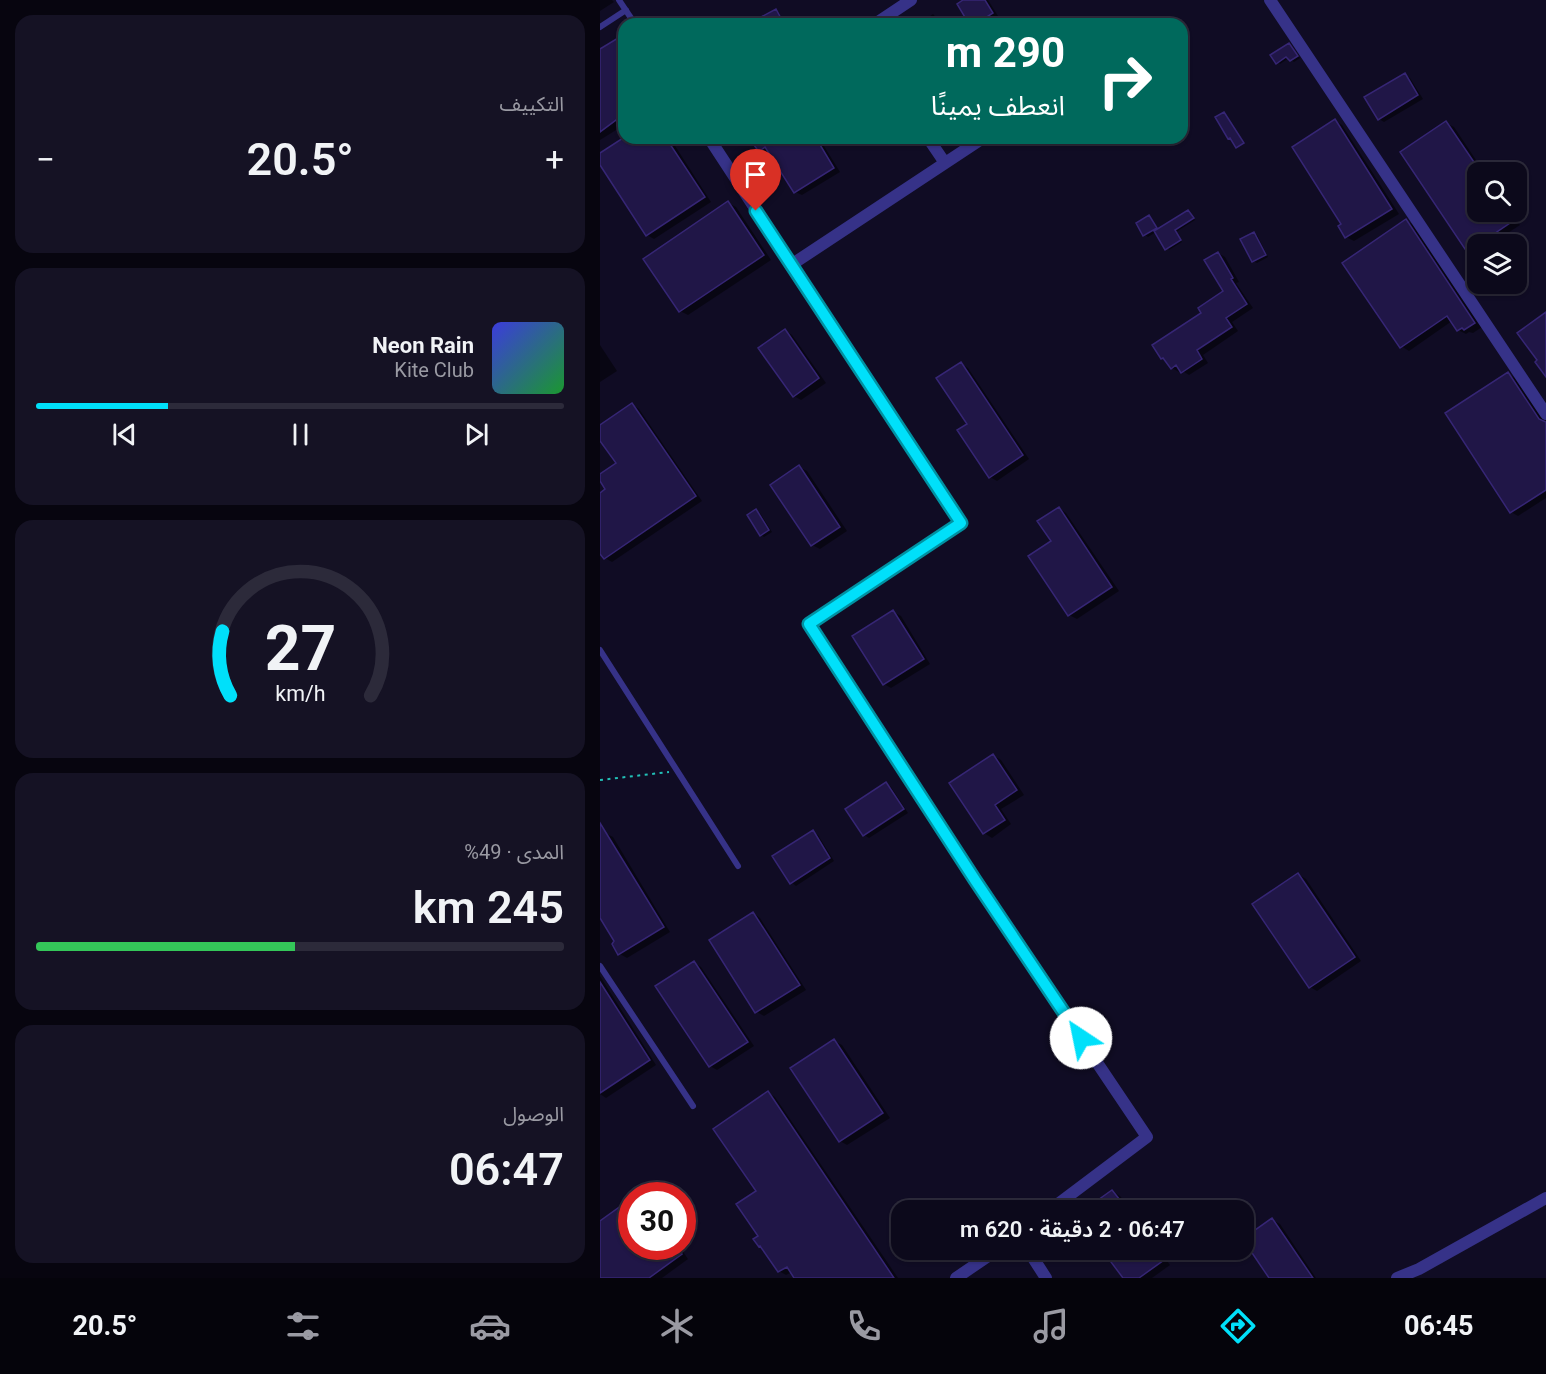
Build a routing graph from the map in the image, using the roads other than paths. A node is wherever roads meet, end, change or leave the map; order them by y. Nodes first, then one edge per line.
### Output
1 (619, 0) edge
2 (911, 0) edge
3 (1270, 0) edge
4 (626, 10) junction
5 (631, 18) edge
6 (884, 18) edge
7 (600, 27) edge
8 (713, 144) edge
9 (932, 144) edge
10 (973, 144) edge
11 (945, 163) junction
12 (791, 265) junction
13 (1546, 414) edge
14 (600, 650) edge
15 (738, 866) dead end
16 (600, 966) edge
17 (693, 1106) dead end
18 (1546, 1198) edge
19 (1063, 1200) edge
20 (982, 1260) edge
21 (1035, 1260) edge
22 (1415, 1275) edge
23 (956, 1278) edge
24 (1047, 1278) edge
25 (1397, 1278) edge

1 - 4 lane
2 - 6 street
3 - 13 street
4 - 5 lane
4 - 7 lane
8 - 12 street
9 - 11 street
10 - 11 street
11 - 12 street
12 - 19 street
14 - 15 lane
16 - 17 lane
18 - 22 street
20 - 23 street
21 - 24 street
22 - 25 street

